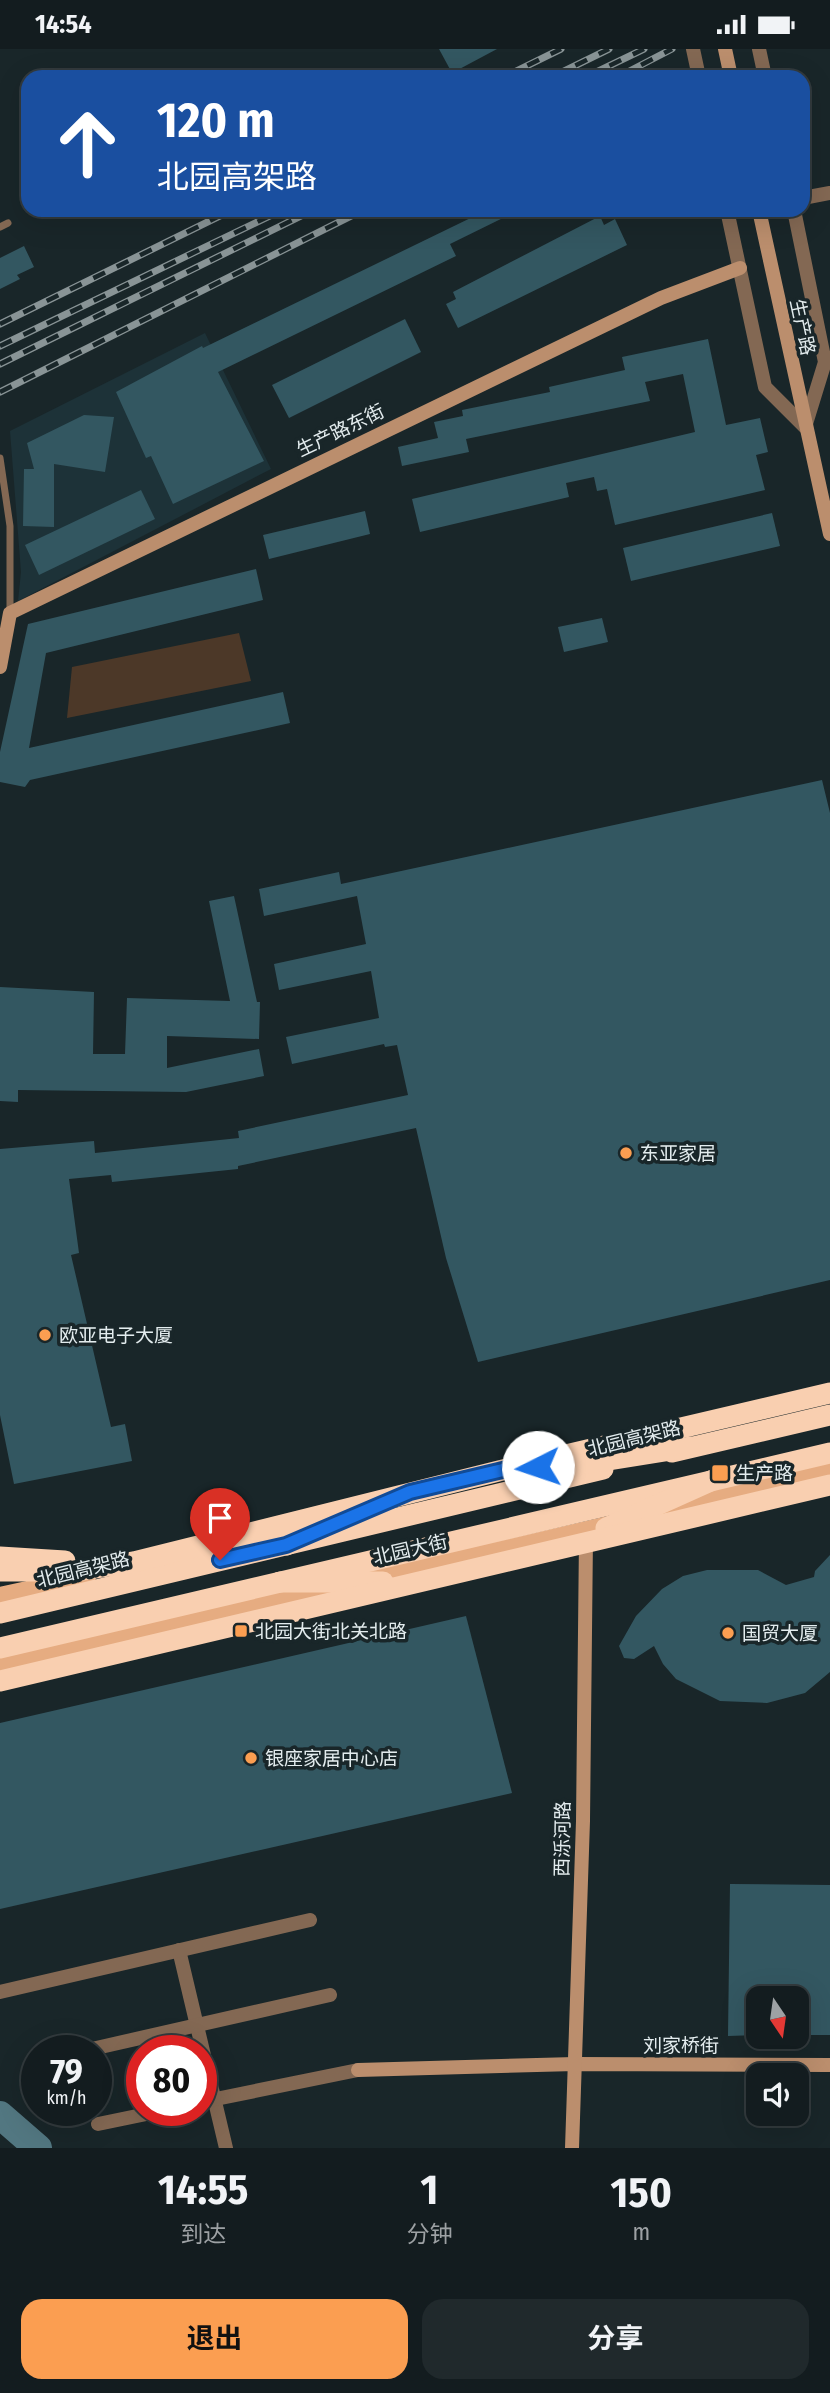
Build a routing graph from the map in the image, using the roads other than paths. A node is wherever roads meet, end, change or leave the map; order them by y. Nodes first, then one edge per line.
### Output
1 (693, 49) edge
2 (725, 49) edge
3 (759, 49) edge
4 (698, 70) edge
5 (730, 70) edge
6 (764, 70) edge
7 (830, 193) edge
8 (810, 197) edge
9 (729, 217) edge
10 (760, 217) edge
11 (795, 217) edge
12 (740, 268) junction
13 (805, 427) junction
14 (0, 458) edge
15 (830, 534) edge
16 (10, 613) junction
17 (0, 667) edge
18 (830, 1392) edge
19 (830, 1405) edge
20 (830, 1415) edge
21 (690, 1447) junction
22 (830, 1453) edge
23 (511, 1468) junction
24 (830, 1471) edge
25 (713, 1480) junction
26 (830, 1485) edge
27 (410, 1492) junction
28 (586, 1531) junction
29 (286, 1545) junction
30 (559, 1549) junction
31 (0, 1557) edge
32 (134, 1562) junction
33 (0, 1571) edge
34 (280, 1582) junction
35 (423, 1582) junction
36 (0, 1596) edge
37 (0, 1613) edge
38 (0, 1649) edge
39 (0, 1667) edge
40 (0, 1681) edge
41 (310, 1920) dead end
42 (180, 1949) junction
43 (0, 1992) edge
44 (330, 1995) dead end
45 (197, 2025) junction
46 (198, 2035) edge
47 (112, 2044) edge
48 (575, 2064) junction
49 (830, 2065) edge
50 (217, 2099) edge
51 (217, 2124) edge
52 (226, 2148) edge
53 (572, 2148) edge

1 - 4 street
2 - 5 street
3 - 6 street
7 - 8 street
9 - 12 street
10 - 13 street, 生产路
11 - 13 street
12 - 13 street
12 - 16 street, 生产路东街
13 - 15 street, 生产路
14 - 16 lane
16 - 17 street
18 - 23 highway, bridge
19 - 36 main road, 北园大街
20 - 21 highway, 北园高架路
21 - 23 highway, bridge
21 - 29 highway, 北园高架路, bridge
22 - 25 highway
23 - 27 highway, bridge
24 - 28 main road, 北园大街
25 - 30 highway, bridge
25 - 34 highway, bridge
26 - 30 highway, bridge
27 - 29 highway, bridge
27 - 32 highway, bridge
28 - 39 main road, 北园大街
28 - 48 street, 西泺河路
29 - 37 highway, 北园高架路
30 - 35 highway, bridge
31 - 32 highway, bridge
32 - 33 highway, bridge
34 - 35 highway, bridge
34 - 38 highway
35 - 40 highway, bridge
41 - 42 street
42 - 43 street
42 - 45 street
44 - 45 street
45 - 46 street
45 - 47 street
48 - 49 street, 刘家桥街
48 - 50 street, 刘家桥街
48 - 53 street, 西泺河路
51 - 52 street

